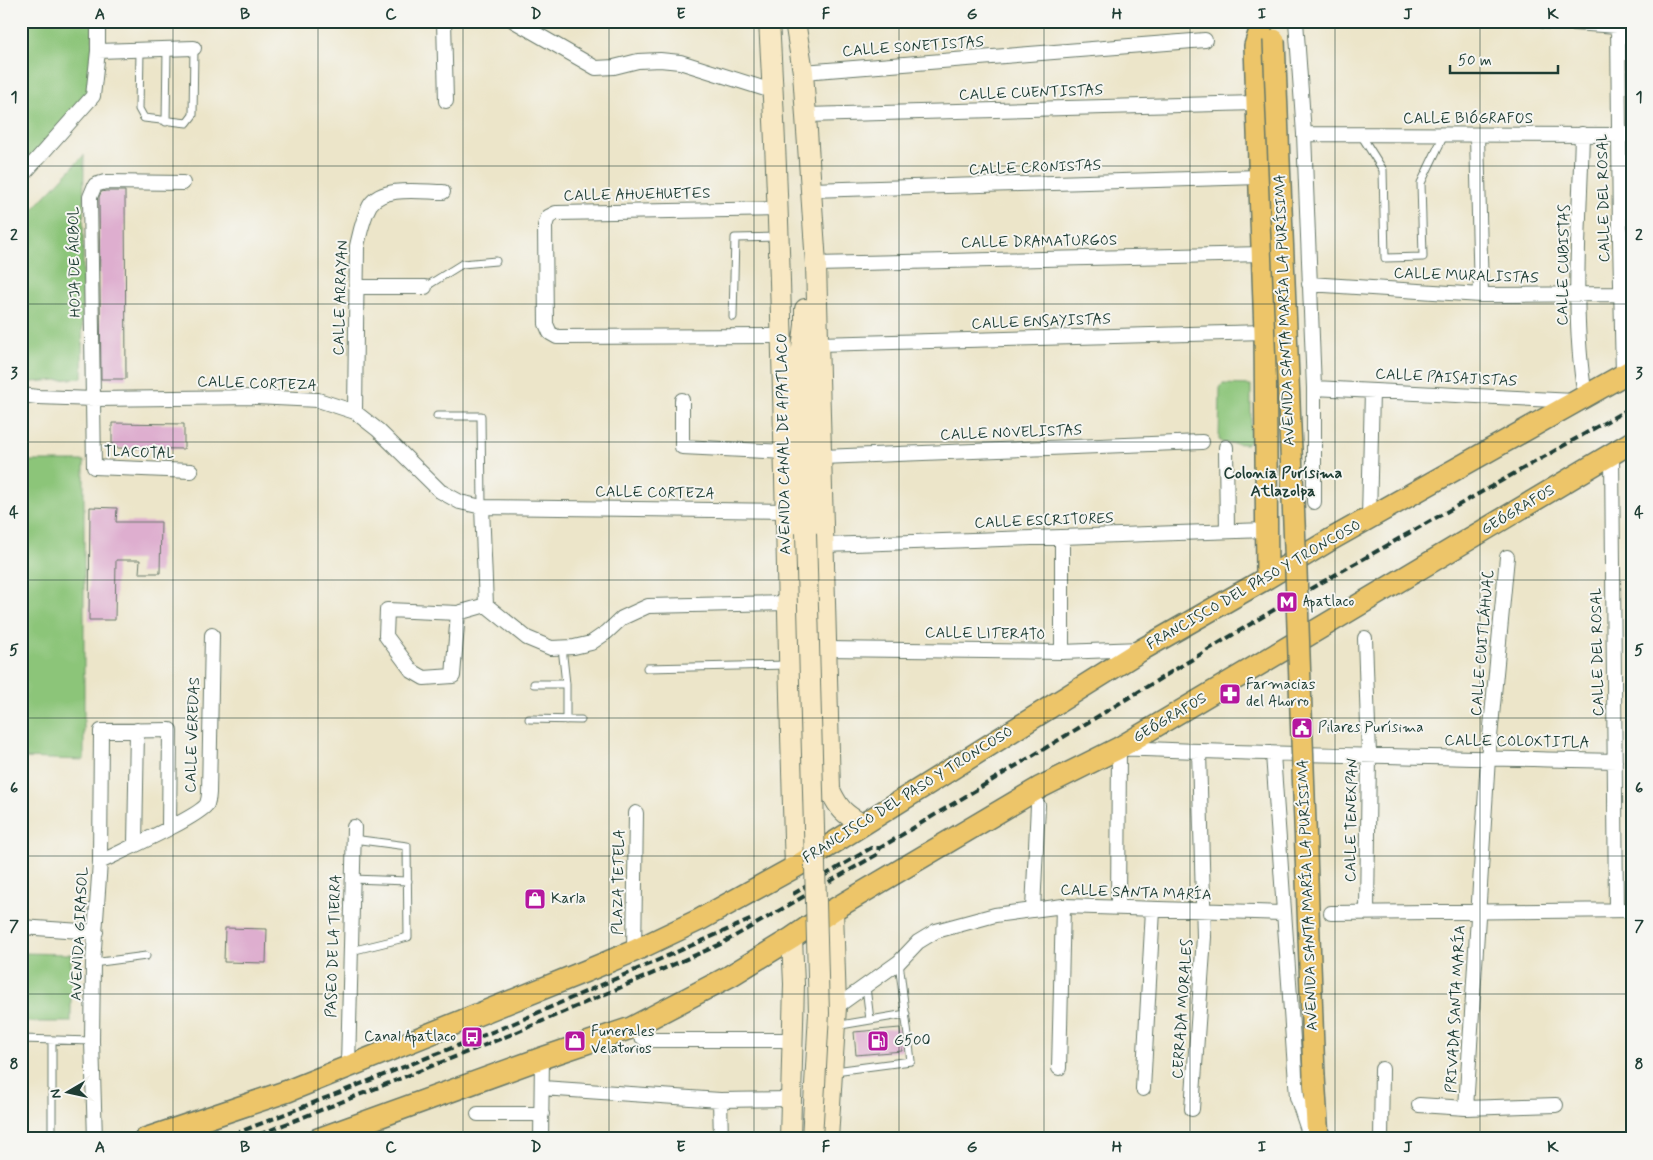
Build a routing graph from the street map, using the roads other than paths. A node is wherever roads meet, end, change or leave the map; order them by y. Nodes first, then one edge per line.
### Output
1 (98, 21) edge
2 (444, 21) edge
3 (514, 21) edge
4 (769, 21) edge
5 (795, 21) edge
6 (1263, 21) edge
7 (1296, 21) edge
8 (1544, 21) edge
9 (1622, 24) edge
10 (1273, 31) edge
11 (1205, 40) dead end
12 (194, 48) joint
13 (167, 49) junction
14 (140, 50) junction
15 (98, 51) junction
16 (771, 58) junction
17 (803, 64) junction
18 (772, 91) junction
19 (446, 101) dead end
20 (1256, 103) junction
21 (806, 115) junction
22 (166, 122) junction
23 (1304, 134) junction
24 (1582, 134) junction
25 (1360, 135) junction
26 (1444, 135) junction
27 (1476, 135) junction
28 (1625, 135) edge
29 (21, 177) edge
30 (1260, 177) junction
31 (183, 183) dead end
32 (810, 190) junction
33 (443, 192) dead end
34 (777, 213) junction
35 (814, 226) junction
36 (778, 237) junction
37 (1626, 238) edge
38 (1263, 254) junction
39 (496, 261) dead end
40 (816, 264) junction
41 (1310, 284) junction
42 (356, 287) junction
43 (425, 287) joint
44 (1622, 294) junction
45 (1481, 295) junction
46 (1578, 295) junction
47 (733, 317) dead end
48 (1265, 332) junction
49 (782, 336) junction
50 (818, 344) junction
51 (801, 356) junction
52 (1628, 372) edge
53 (1314, 388) junction
54 (1372, 391) junction
55 (21, 395) edge
56 (94, 398) junction
57 (1581, 398) junction
58 (682, 400) dead end
59 (355, 412) junction
60 (437, 416) dead end
61 (1202, 442) dead end
62 (1632, 442) edge
63 (1226, 446) dead end
64 (785, 452) junction
65 (1612, 454) junction
66 (822, 457) junction
67 (191, 471) dead end
68 (1314, 502) dead end
69 (482, 508) junction
70 (786, 511) junction
71 (1369, 518) junction
72 (1227, 530) junction
73 (1266, 530) junction
74 (1062, 537) junction
75 (824, 545) junction
76 (1507, 557) dead end
77 (1267, 578) junction
78 (787, 603) junction
79 (486, 605) junction
80 (458, 613) junction
81 (212, 635) dead end
82 (1365, 638) dead end
83 (562, 648) junction
84 (826, 649) junction
85 (1143, 649) junction
86 (1062, 652) junction
87 (788, 665) junction
88 (647, 668) dead end
89 (534, 684) dead end
90 (566, 684) junction
91 (529, 719) dead end
92 (566, 720) junction
93 (581, 720) dead end
94 (137, 730) junction
95 (1119, 748) junction
96 (1199, 752) junction
97 (1273, 754) junction
98 (1369, 755) junction
99 (829, 758) junction
100 (1488, 758) junction
101 (1615, 761) junction
102 (791, 764) junction
103 (1038, 805) dead end
104 (636, 813) dead end
105 (862, 824) junction
106 (169, 827) junction
107 (354, 833) joint
108 (135, 844) junction
109 (100, 862) junction
110 (794, 867) junction
111 (352, 879) junction
112 (408, 881) junction
113 (1063, 906) junction
114 (1118, 908) junction
115 (833, 910) junction
116 (1033, 910) junction
117 (1153, 910) junction
118 (1616, 910) junction
119 (1632, 910) edge
120 (1204, 912) junction
121 (1368, 912) junction
122 (1478, 912) junction
123 (1283, 913) junction
124 (1336, 913) dead end
125 (21, 927) edge
126 (96, 932) junction
127 (792, 938) junction
128 (350, 951) junction
129 (634, 951) junction
130 (146, 956) dead end
131 (899, 962) junction
132 (93, 963) junction
133 (794, 984) junction
134 (866, 987) junction
135 (836, 1009) junction
136 (906, 1014) junction
137 (870, 1020) junction
138 (631, 1028) junction
139 (21, 1039) edge
140 (52, 1040) junction
141 (793, 1040) junction
142 (92, 1041) junction
143 (542, 1058) junction
144 (348, 1065) junction
145 (1059, 1068) dead end
146 (1382, 1069) dead end
147 (832, 1072) junction
148 (542, 1088) junction
149 (1143, 1089) dead end
150 (790, 1099) junction
151 (720, 1100) junction
152 (1419, 1105) dead end
153 (1556, 1105) dead end
154 (1466, 1108) junction
155 (1192, 1109) dead end
156 (478, 1114) dead end
157 (542, 1114) junction
158 (330, 1136) edge
159 (52, 1139) edge
160 (95, 1139) edge
161 (145, 1139) edge
162 (541, 1139) edge
163 (721, 1139) edge
164 (790, 1139) edge
165 (812, 1139) edge
166 (828, 1139) edge
167 (1311, 1139) edge
168 (1318, 1139) edge
169 (1381, 1139) edge

1 - 15 street
2 - 19 street
3 - 18 street
4 - 16 street, AVENIDA CANAL DE APATLACO
5 - 17 street
6 - 20 main road
7 - 23 street
8 - 9 street
9 - 28 street, CALLE DEL ROSAL
10 - 168 main road, AVENIDA SANTA MARÍA LA PURÍSIMA, bridge
11 - 17 street, CALLE SONETISTAS
12 - 13 street
12 - 22 lane
13 - 14 street
13 - 22 lane
14 - 15 street
14 - 22 lane
15 - 29 street
16 - 17 street
16 - 18 street, AVENIDA CANAL DE APATLACO
17 - 21 street
18 - 34 street, AVENIDA CANAL DE APATLACO
20 - 21 street, CALLE CUENTISTAS
20 - 30 main road
21 - 32 street
23 - 25 street, CALLE BIÓGRAFOS
23 - 41 street
24 - 27 street, CALLE BIÓGRAFOS
24 - 28 street, CALLE BIÓGRAFOS
24 - 46 street, CALLE CUBISTAS
25 - 26 street, CALLE BIÓGRAFOS
25 - 26 lane
26 - 27 street, CALLE BIÓGRAFOS
27 - 45 street
28 - 37 street, CALLE DEL ROSAL
30 - 32 street, CALLE CRONISTAS
30 - 38 main road
31 - 56 street, HOJA DE ÁRBOL
32 - 35 street
33 - 42 street, CALLE ARRAYAN
34 - 36 street, AVENIDA CANAL DE APATLACO
34 - 49 street, CALLE AHUEHUETES
34 - 51 street
35 - 40 street
35 - 51 street
36 - 47 lane
36 - 49 street, AVENIDA CANAL DE APATLACO
37 - 44 street, CALLE DEL ROSAL
38 - 40 street, CALLE DRAMATURGOS
38 - 48 main road
39 - 43 lane
40 - 50 street
41 - 45 street, CALLE MURALISTAS
41 - 53 street
42 - 43 street
42 - 59 street, CALLE ARRAYAN
44 - 46 street, CALLE MURALISTAS
44 - 52 street, CALLE DEL ROSAL
45 - 46 street, CALLE MURALISTAS
46 - 57 street, CALLE CUBISTAS
48 - 50 street, CALLE ENSAYISTAS
48 - 73 main road
49 - 64 street, AVENIDA CANAL DE APATLACO
50 - 66 street
51 - 165 street, bridge
52 - 57 main road, FRANCISCO DEL PASO Y TRONCOSO
53 - 54 street, CALLE PAISAJISTAS
53 - 68 street
54 - 57 street, CALLE PAISAJISTAS
54 - 71 street
55 - 56 street, CALLE CORTEZA
56 - 59 street, CALLE CORTEZA
56 - 67 street, TLACOTAL
57 - 71 main road, FRANCISCO DEL PASO Y TRONCOSO
58 - 64 street
59 - 69 street, CALLE CORTEZA
60 - 69 lane
61 - 66 street, CALLE NOVELISTAS
62 - 65 main road, GEÓGRAFOS
63 - 72 street
64 - 70 street, AVENIDA CANAL DE APATLACO
65 - 95 main road, GEÓGRAFOS
65 - 101 street, CALLE DEL ROSAL
66 - 75 street
69 - 70 street, CALLE CORTEZA
69 - 79 street
70 - 78 street, AVENIDA CANAL DE APATLACO
71 - 77 main road, FRANCISCO DEL PASO Y TRONCOSO
72 - 73 street, CALLE ESCRITORES
72 - 74 street, CALLE ESCRITORES
73 - 77 main road
74 - 75 street, CALLE ESCRITORES
74 - 86 street
75 - 84 street
76 - 100 street, CALLE CUITLÁHUAC
77 - 85 main road, FRANCISCO DEL PASO Y TRONCOSO
78 - 83 street
78 - 87 street, AVENIDA CANAL DE APATLACO
79 - 80 street
79 - 83 street
80 - 80 street
81 - 106 street, CALLE VEREDAS
82 - 98 street, CALLE TENEXPAN
83 - 90 lane
84 - 86 street, CALLE LITERATO
84 - 99 street
85 - 86 street, CALLE LITERATO
85 - 105 main road, FRANCISCO DEL PASO Y TRONCOSO
87 - 88 lane
87 - 102 street, AVENIDA CANAL DE APATLACO
89 - 90 lane
90 - 92 lane
91 - 92 lane
92 - 93 lane
94 - 106 street
94 - 108 street
94 - 109 street, AVENIDA GIRASOL
95 - 96 street, CALLE COLOXTITLA
95 - 114 street
95 - 115 main road, GEÓGRAFOS
96 - 97 street, CALLE COLOXTITLA
96 - 120 street, CERRADA MORALES
97 - 98 street, CALLE COLOXTITLA
97 - 123 street, AVENIDA SANTA MARÍA LA PURÍSIMA
98 - 100 street, CALLE COLOXTITLA
98 - 121 street, CALLE TENEXPAN
99 - 102 street
99 - 105 street
100 - 101 street, CALLE COLOXTITLA
100 - 122 street, CALLE CUITLÁHUAC
101 - 118 street, CALLE DEL ROSAL
102 - 110 street, AVENIDA CANAL DE APATLACO
103 - 116 street
104 - 129 street, PLAZA TETELA
105 - 110 main road, FRANCISCO DEL PASO Y TRONCOSO
106 - 108 street, CALLE VEREDAS
107 - 111 street, PASEO DE LA TIERRA
107 - 112 lane
108 - 109 street, CALLE VEREDAS
109 - 126 street, AVENIDA GIRASOL
110 - 129 main road, FRANCISCO DEL PASO Y TRONCOSO
111 - 112 lane
111 - 128 street, PASEO DE LA TIERRA
112 - 128 lane
113 - 114 street, CALLE SANTA MARÍA
113 - 116 street, CALLE SANTA MARÍA
113 - 145 street
114 - 117 street, CALLE SANTA MARÍA
115 - 127 main road
115 - 135 street
116 - 131 street, CALLE SANTA MARÍA
117 - 120 street, CALLE SANTA MARÍA
117 - 149 street
118 - 119 street
118 - 122 street
120 - 123 street, CALLE SANTA MARÍA
120 - 155 street, CERRADA MORALES
121 - 122 street
121 - 124 street
122 - 154 street, PRIVADA SANTA MARÍA
123 - 167 street, AVENIDA SANTA MARÍA LA PURÍSIMA
125 - 126 street
126 - 132 street, AVENIDA GIRASOL
127 - 133 street
127 - 138 main road
128 - 144 street, PASEO DE LA TIERRA
129 - 144 main road, FRANCISCO DEL PASO Y TRONCOSO
130 - 132 lane
131 - 134 street, CALLE SANTA MARÍA
131 - 136 lane
132 - 142 street, AVENIDA GIRASOL
133 - 135 street
133 - 141 street
134 - 135 street, CALLE SANTA MARÍA
134 - 137 lane
135 - 137 lane
135 - 147 street
136 - 137 lane
136 - 147 lane
138 - 141 street
138 - 143 main road
139 - 140 lane
140 - 142 lane
140 - 159 lane
141 - 150 street
142 - 160 street, AVENIDA GIRASOL
143 - 148 street
143 - 158 main road
144 - 161 main road, FRANCISCO DEL PASO Y TRONCOSO
146 - 169 street
147 - 166 street
148 - 151 street
148 - 157 street
150 - 151 street
150 - 164 street
151 - 163 street
152 - 154 street, PRIVADA SANTA MARÍA
153 - 154 street, PRIVADA SANTA MARÍA
156 - 157 street
157 - 162 street

